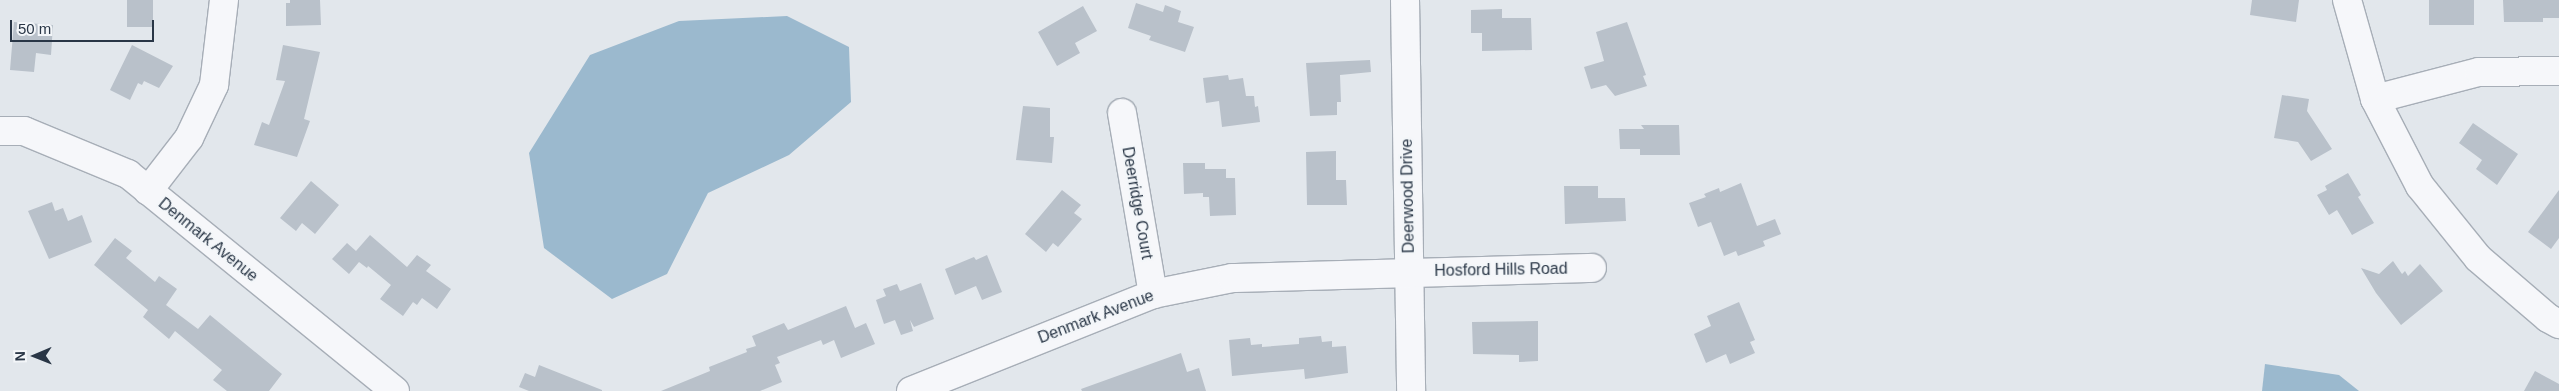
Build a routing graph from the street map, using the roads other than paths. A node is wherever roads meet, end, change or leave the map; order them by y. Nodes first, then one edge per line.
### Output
1 (224, 0) edge
2 (1405, 0) edge
3 (2347, 0) edge
4 (2559, 71) edge
5 (2375, 99) junction
6 (1122, 112) dead end
7 (0, 131) edge
8 (148, 191) junction
9 (1592, 268) dead end
10 (1409, 272) junction
11 (1153, 294) junction
12 (2559, 324) edge
13 (395, 391) edge
14 (911, 391) edge
15 (1411, 391) edge

1 - 8 street
2 - 10 street, Deerwood Drive
3 - 5 street
4 - 5 street
5 - 12 street
6 - 11 street, Deerridge Court
7 - 8 street, Denmark Avenue
8 - 13 street, Denmark Avenue
9 - 10 street, Hosford Hills Road
10 - 11 street, Denmark Avenue
10 - 15 street, Deerwood Drive
11 - 14 street, Denmark Avenue

